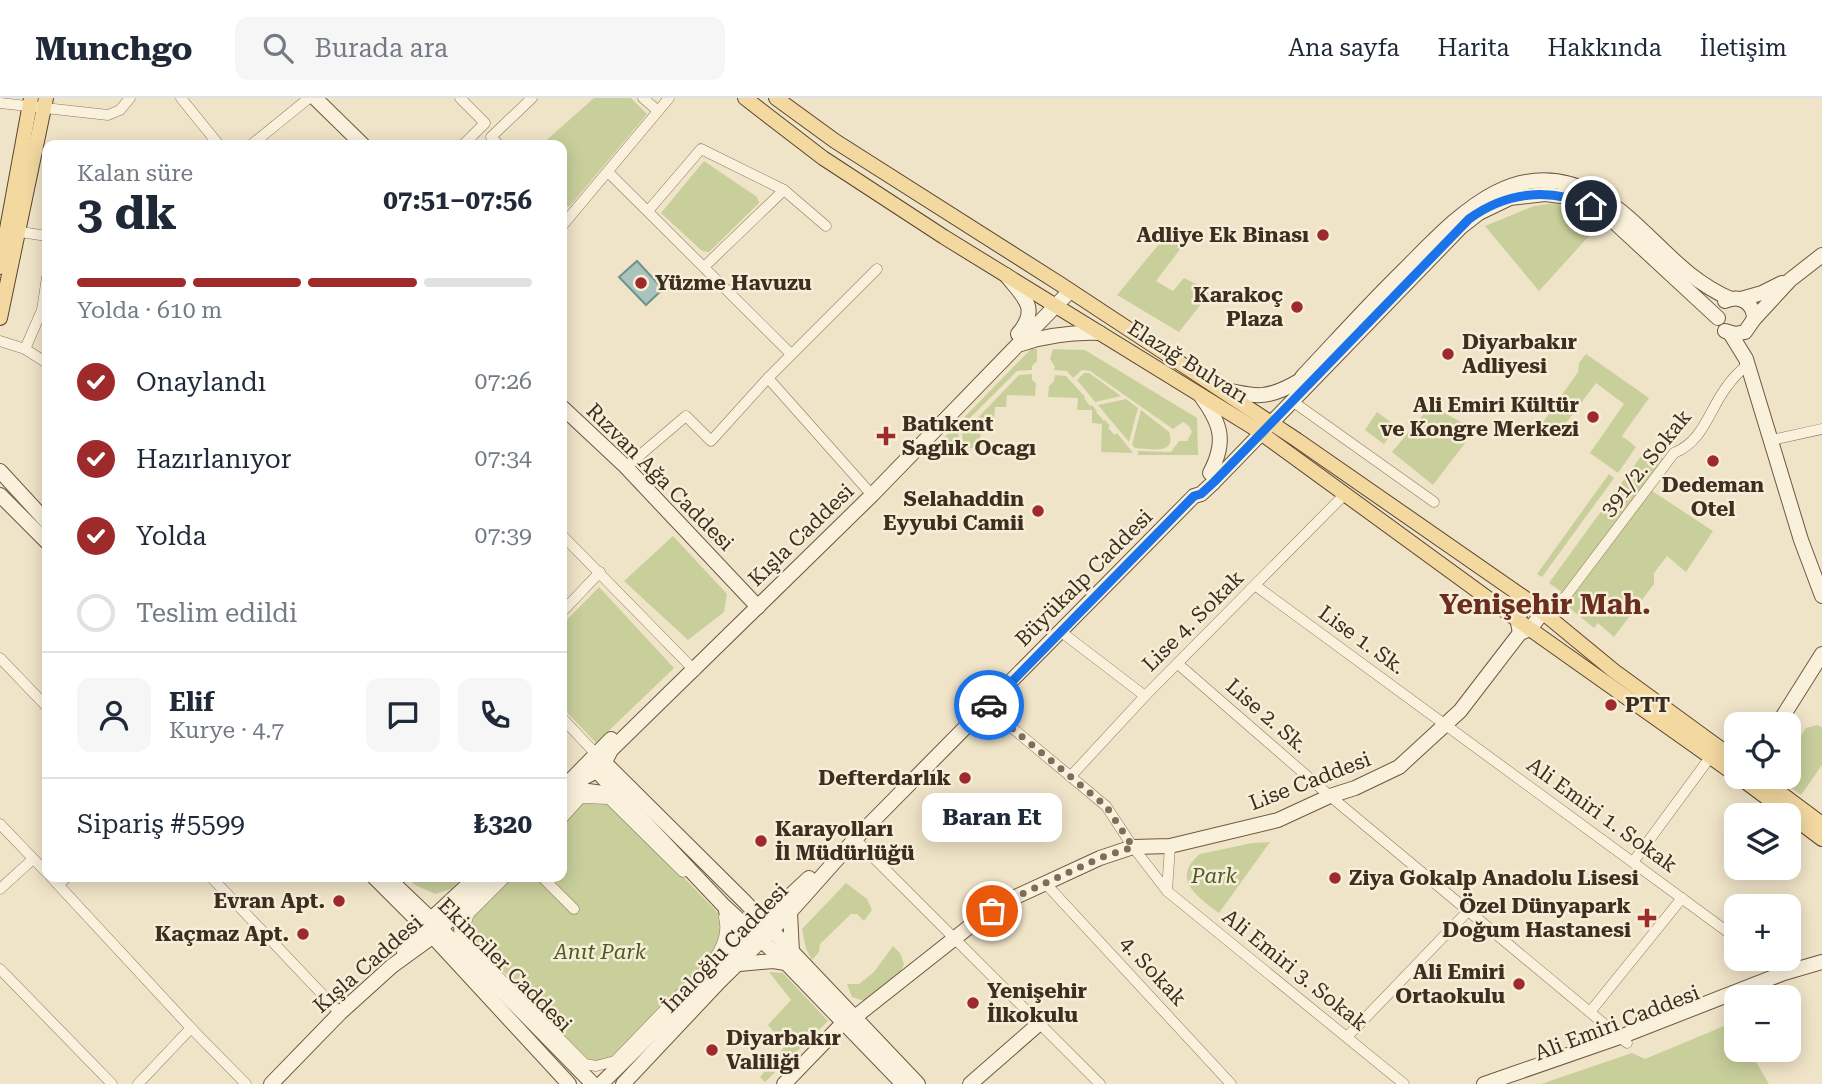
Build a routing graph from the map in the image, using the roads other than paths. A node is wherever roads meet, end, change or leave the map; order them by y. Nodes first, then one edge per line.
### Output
1 (130, 98) edge
2 (181, 98) edge
3 (309, 98) edge
4 (315, 98) edge
5 (460, 98) edge
6 (532, 98) edge
7 (643, 98) edge
8 (669, 98) edge
9 (746, 98) edge
10 (776, 98) edge
11 (0, 103) edge
12 (38, 103) edge
13 (658, 111) junction
14 (215, 140) edge
15 (257, 140) edge
16 (358, 140) edge
17 (468, 140) edge
18 (494, 140) edge
19 (608, 172) junction
20 (784, 190) junction
21 (648, 211) junction
22 (567, 216) edge
23 (826, 226) dead end
24 (9, 230) edge
25 (42, 235) edge
26 (1822, 255) edge
27 (705, 266) junction
28 (0, 267) edge
29 (877, 269) dead end
30 (1005, 274) junction
31 (1790, 280) junction
32 (1065, 287) junction
33 (1736, 299) junction
34 (1051, 303) junction
35 (42, 310) edge
36 (0, 318) edge
37 (1718, 318) junction
38 (1028, 322) junction
39 (1751, 324) junction
40 (1100, 333) junction
41 (1730, 334) junction
42 (0, 341) edge
43 (1017, 346) junction
44 (25, 349) junction
45 (791, 354) junction
46 (42, 360) edge
47 (1746, 362) junction
48 (768, 379) junction
49 (1298, 381) junction
50 (1219, 388) junction
51 (1200, 394) junction
52 (1292, 401) junction
53 (567, 416) edge
54 (1263, 426) junction
55 (1822, 429) edge
56 (1772, 440) junction
57 (626, 467) junction
58 (0, 471) edge
59 (1210, 473) junction
60 (869, 491) junction
61 (1345, 494) junction
62 (0, 495) edge
63 (1194, 496) junction
64 (1434, 502) dead end
65 (42, 517) edge
66 (42, 537) edge
67 (567, 540) edge
68 (600, 572) junction
69 (1255, 586) junction
70 (1820, 588) edge
71 (1529, 601) junction
72 (755, 604) junction
73 (567, 607) edge
74 (1543, 612) junction
75 (1517, 618) junction
76 (1060, 631) junction
77 (1525, 631) junction
78 (1822, 654) edge
79 (0, 658) edge
80 (1178, 664) junction
81 (691, 667) junction
82 (1145, 696) junction
83 (42, 702) edge
84 (986, 707) junction
85 (1786, 712) edge
86 (567, 724) edge
87 (1446, 724) junction
88 (1724, 751) edge
89 (1711, 756) junction
90 (596, 762) junction
91 (1724, 766) edge
92 (1070, 777) junction
93 (1755, 789) edge
94 (1776, 789) edge
95 (569, 791) edge
96 (619, 795) junction
97 (1330, 796) junction
98 (567, 813) edge
99 (0, 824) edge
100 (1822, 824) edge
101 (855, 839) junction
102 (1822, 839) edge
103 (1170, 846) junction
104 (1133, 847) junction
105 (33, 859) junction
106 (1633, 862) junction
107 (42, 868) edge
108 (62, 882) edge
109 (216, 882) edge
110 (380, 882) edge
111 (392, 882) edge
112 (473, 882) edge
113 (486, 882) edge
114 (501, 882) edge
115 (547, 882) edge
116 (1046, 884) junction
117 (0, 889) edge
118 (1167, 891) junction
119 (1682, 898) junction
120 (745, 902) junction
121 (459, 903) junction
122 (414, 905) junction
123 (724, 906) junction
124 (788, 906) junction
125 (574, 909) dead end
126 (1468, 911) junction
127 (432, 928) junction
128 (1724, 929) edge
129 (762, 931) junction
130 (953, 939) junction
131 (466, 956) junction
132 (789, 959) junction
133 (732, 962) junction
134 (1822, 962) edge
135 (0, 969) edge
136 (1822, 970) edge
137 (1781, 971) edge
138 (1784, 973) junction
139 (1779, 985) edge
140 (1724, 1004) edge
141 (1590, 1012) junction
142 (340, 1013) junction
143 (849, 1020) junction
144 (1041, 1022) junction
145 (191, 1028) junction
146 (1347, 1037) junction
147 (1624, 1040) junction
148 (578, 1069) junction
149 (615, 1070) junction
150 (112, 1084) edge
151 (138, 1084) edge
152 (246, 1084) edge
153 (271, 1084) edge
154 (569, 1084) edge
155 (593, 1084) edge
156 (601, 1084) edge
157 (622, 1084) edge
158 (784, 1084) edge
159 (904, 1084) edge
160 (918, 1084) edge
161 (970, 1084) edge
162 (1100, 1084) edge
163 (1231, 1084) edge
164 (1404, 1084) edge
165 (1484, 1084) edge
166 (1512, 1084) edge

1 - 12 street
2 - 14 street
3 - 15 street
4 - 16 street
5 - 17 street
6 - 18 street
7 - 13 street
8 - 13 street
9 - 30 main road, Elazığ Bulvarı
10 - 32 main road, Elazığ Bulvarı
11 - 12 street
12 - 24 main road
13 - 19 street
19 - 21 street
19 - 22 street
20 - 21 street
20 - 23 street
20 - 27 street
21 - 27 street
24 - 25 street
24 - 28 main road
24 - 36 main road
26 - 31 street
27 - 45 street
29 - 45 street
30 - 34 main road, Elazığ Bulvarı
30 - 38 street
31 - 33 street
31 - 39 street
32 - 34 street, Kışla Caddesi
32 - 50 main road, Elazığ Bulvarı
33 - 37 street
33 - 39 street
33 - 49 street
34 - 38 street
34 - 40 main road, Elazığ Bulvarı
34 - 43 street, Kışla Caddesi
35 - 44 street
37 - 41 street
37 - 52 street
38 - 60 street
39 - 41 street
39 - 47 street
40 - 43 street
40 - 51 main road, Elazığ Bulvarı
41 - 47 street
42 - 44 street
43 - 60 street, Kışla Caddesi
44 - 46 street
45 - 48 street
47 - 56 street
47 - 74 street, 391/2. Sokak
48 - 57 street
48 - 60 street
49 - 50 street
49 - 54 street
50 - 54 main road, Elazığ Bulvarı
51 - 54 main road, Elazığ Bulvarı
51 - 59 street
52 - 54 street
52 - 64 street
53 - 57 street, Rızvan Ağa Caddesi
54 - 59 street, Büyükalp Caddesi
54 - 61 main road, Elazığ Bulvarı
54 - 63 street, Büyükalp Caddesi
54 - 71 main road, Elazığ Bulvarı
55 - 56 street
56 - 70 street
57 - 72 street, Rızvan Ağa Caddesi
58 - 65 street
59 - 63 street, Büyükalp Caddesi
60 - 72 street, Kışla Caddesi
61 - 69 street, Lise 4. Sokak
61 - 75 main road, Elazığ Bulvarı
62 - 66 street
63 - 76 street, Büyükalp Caddesi
67 - 68 street
68 - 73 street
68 - 81 street
69 - 80 street, Lise 4. Sokak
69 - 87 street, Lise 1. Sk.
71 - 74 main road, Elazığ Bulvarı
71 - 75 street
72 - 81 street, Kışla Caddesi
74 - 77 street, Lise Caddesi
74 - 88 main road, Elazığ Bulvarı
75 - 77 main road, Elazığ Bulvarı
76 - 82 street
76 - 84 street, Büyükalp Caddesi
77 - 87 street, Lise Caddesi
77 - 89 main road, Elazığ Bulvarı
78 - 85 street
79 - 83 street
80 - 82 street, Lise 4. Sokak
80 - 97 street, Lise 2. Sk.
81 - 90 street, Kışla Caddesi
82 - 92 street, Lise 4. Sokak
84 - 92 street, Ali Emiri 3. Sokak
84 - 101 street, Büyükalp Caddesi
86 - 90 street
87 - 97 street, Lise Caddesi
87 - 106 street, Ali Emiri 1. Sokak
89 - 91 main road, Elazığ Bulvarı
89 - 106 street
90 - 95 street, Kışla Caddesi
90 - 96 street
90 - 120 street
92 - 104 street, Ali Emiri 3. Sokak
93 - 102 main road, Elazığ Bulvarı
94 - 100 main road
95 - 96 street
96 - 123 street
97 - 103 street, Lise Caddesi
97 - 126 street, Lise 2. Sk.
98 - 114 street
99 - 105 street
101 - 124 street, Büyükalp Caddesi
101 - 130 street
103 - 104 street, Lise Caddesi
103 - 118 street
104 - 116 street, Lise Caddesi
104 - 118 street, Ali Emiri 3. Sokak
105 - 107 street
105 - 117 street
106 - 119 street, Ali Emiri 1. Sokak
108 - 145 street
109 - 142 street
110 - 127 street, Ekinciler Caddesi
111 - 122 street, Ekinciler Caddesi
112 - 121 street
113 - 121 street, Kışla Caddesi
115 - 125 street
116 - 130 street, Lise Caddesi
116 - 163 street, 4. Sokak
118 - 146 street, Ali Emiri 3. Sokak
119 - 128 street, Ali Emiri 1. Sokak
119 - 141 street
120 - 124 street
120 - 129 street
121 - 122 street
121 - 127 street, Kışla Caddesi
121 - 131 street
122 - 127 street, Ekinciler Caddesi
123 - 129 street
123 - 133 street
124 - 129 street, Büyükalp Caddesi
124 - 132 street
126 - 141 street, Lise 2. Sk.
126 - 146 street
127 - 131 street, Ekinciler Caddesi
127 - 142 street, Kışla Caddesi
127 - 154 street, Ekinciler Caddesi
129 - 132 street
129 - 133 street, Büyükalp Caddesi
130 - 143 street, Lise Caddesi
130 - 144 street
131 - 148 street, Ekinciler Caddesi
132 - 133 street
132 - 143 street
133 - 149 street
133 - 157 street, İnaloğlu Caddesi
134 - 138 street
135 - 150 street
136 - 139 street
137 - 138 street
138 - 147 street
140 - 147 street, Ali Emiri Caddesi
141 - 147 street, Lise 2. Sk.
142 - 153 street, Kışla Caddesi
143 - 158 street, Lise Caddesi
143 - 159 street
143 - 160 street
144 - 161 street
144 - 162 street
145 - 151 street
145 - 152 street
146 - 164 street, Ali Emiri 3. Sokak
147 - 165 street
147 - 166 street, Ali Emiri Caddesi
148 - 149 street
148 - 155 street, Ekinciler Caddesi
149 - 156 street

